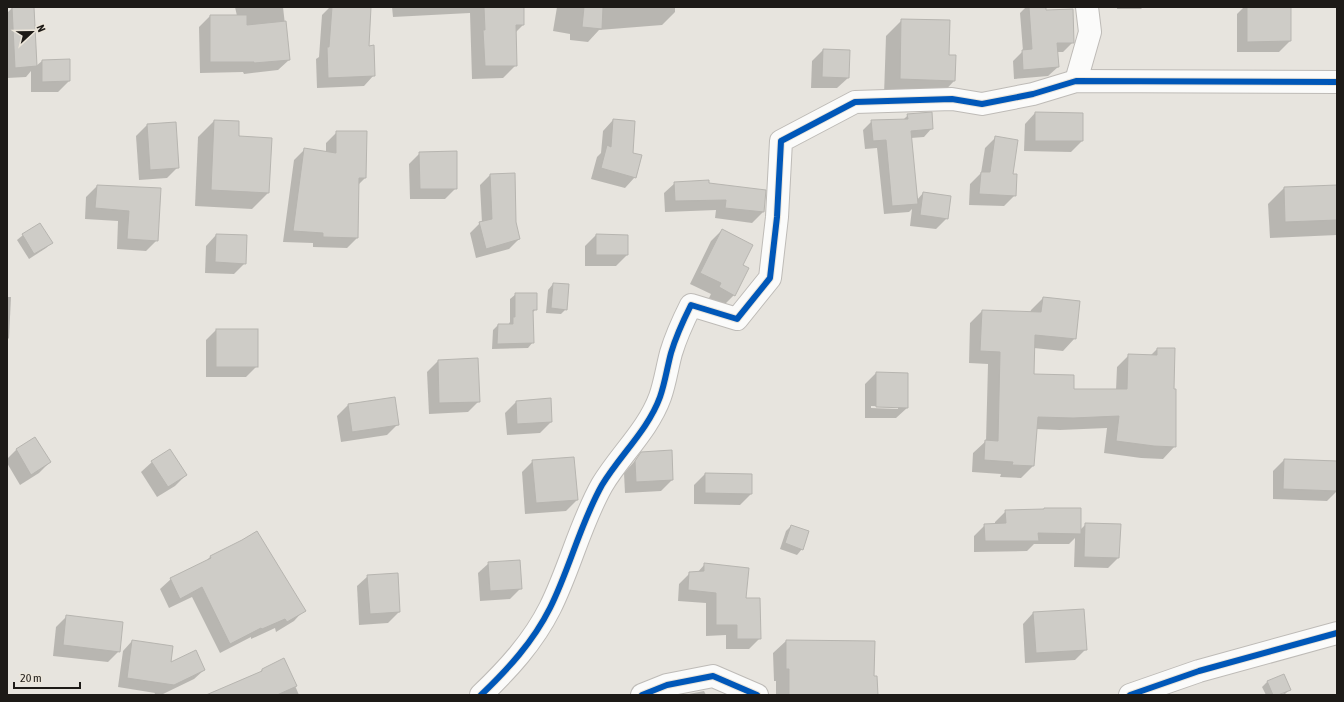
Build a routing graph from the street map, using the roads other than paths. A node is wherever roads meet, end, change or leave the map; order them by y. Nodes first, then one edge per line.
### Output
1 (1087, 7) edge
2 (1076, 81) junction
3 (1337, 82) edge
4 (1337, 633) edge
5 (481, 695) edge
6 (642, 695) edge
7 (758, 695) edge
8 (1130, 695) edge

1 - 2 street
2 - 3 street
2 - 5 street
4 - 8 street
6 - 7 street

